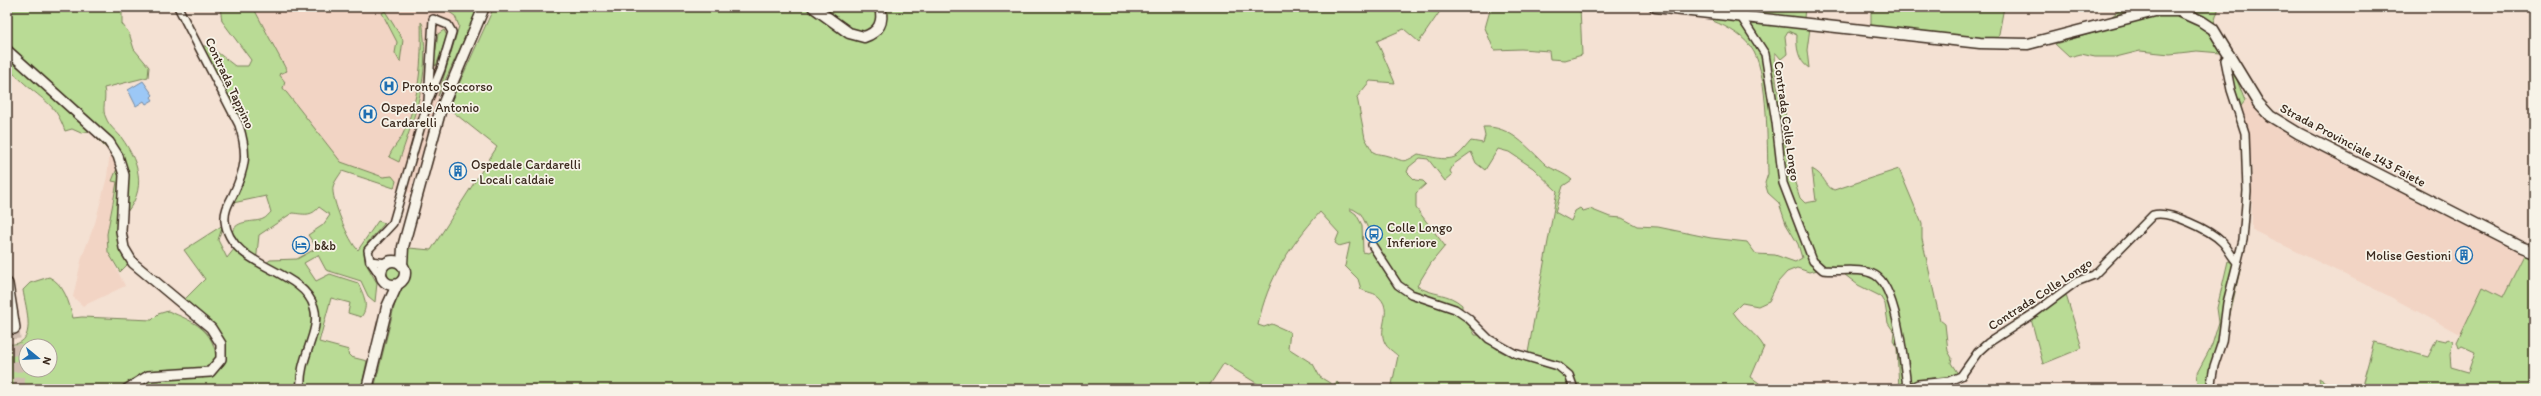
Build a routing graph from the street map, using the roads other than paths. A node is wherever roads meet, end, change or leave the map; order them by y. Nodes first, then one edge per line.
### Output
1 (178, 7) edge
2 (484, 7) edge
3 (813, 7) edge
4 (880, 7) edge
5 (1654, 7) edge
6 (1741, 17) junction
7 (7, 50) edge
8 (2230, 54) junction
9 (428, 101) junction
10 (1372, 245) dead end
11 (2534, 252) edge
12 (370, 261) junction
13 (2237, 262) junction
14 (394, 263) junction
15 (389, 282) junction
16 (7, 284) edge
17 (14, 328) tunnel mouth
18 (1907, 388) edge
19 (127, 389) edge
20 (301, 389) edge
21 (367, 389) edge
22 (1574, 389) edge
23 (2210, 389) edge

1 - 20 street, Contrada Tappino
2 - 14 main road
3 - 4 main road
5 - 6 main road, Strada Provinciale 143 Faiete
6 - 8 main road, Strada Provinciale 143 Faiete
6 - 18 street, Contrada Colle Longo
7 - 19 street
8 - 11 main road, Strada Provinciale 143 Faiete
8 - 13 street
9 - 9 street
9 - 12 street
10 - 22 street
12 - 14 street
12 - 15 street
13 - 18 street, Contrada Colle Longo
13 - 23 street
14 - 15 main road
14 - 15 main road
15 - 21 main road
16 - 17 main road

